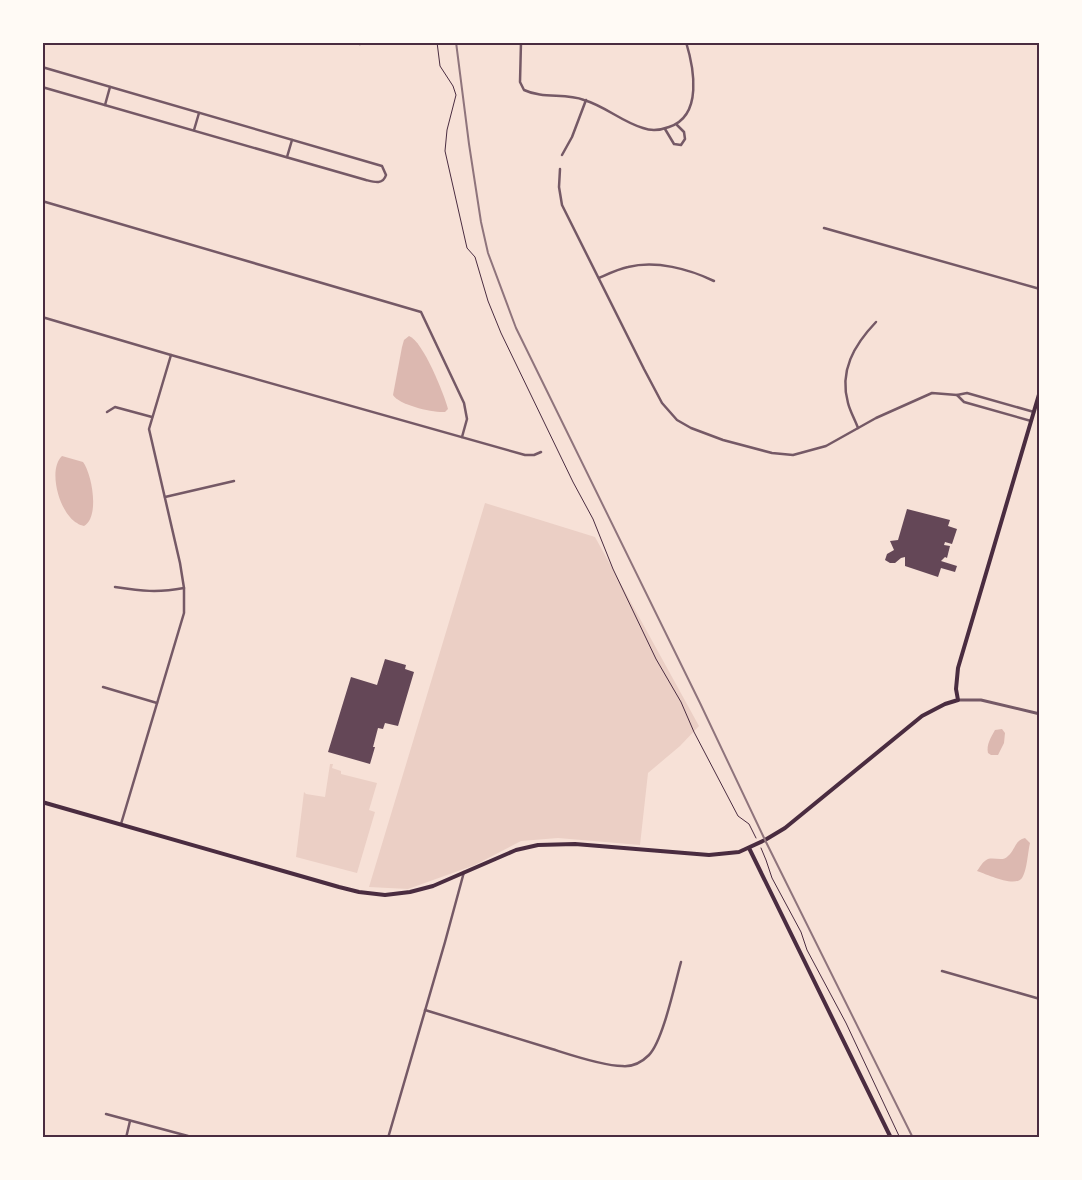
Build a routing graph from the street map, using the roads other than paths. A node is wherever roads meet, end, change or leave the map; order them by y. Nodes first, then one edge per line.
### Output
1 (355, 42) edge
2 (521, 42) edge
3 (686, 42) edge
4 (360, 44) dead end
5 (42, 67) edge
6 (110, 86) junction
7 (42, 87) edge
8 (586, 100) junction
9 (105, 105) junction
10 (199, 113) junction
11 (677, 125) junction
12 (665, 129) junction
13 (194, 130) junction
14 (292, 140) junction
15 (562, 155) dead end
16 (287, 157) junction
17 (560, 169) dead end
18 (42, 201) edge
19 (824, 228) dead end
20 (599, 278) junction
21 (714, 281) dead end
22 (1040, 289) edge
23 (42, 317) edge
24 (876, 322) dead end
25 (171, 356) junction
26 (1040, 391) edge
27 (957, 395) junction
28 (107, 412) dead end
29 (1034, 412) junction
30 (152, 416) junction
31 (1031, 421) junction
32 (858, 428) junction
33 (462, 437) junction
34 (541, 452) dead end
35 (234, 481) dead end
36 (165, 497) junction
37 (115, 587) dead end
38 (184, 588) junction
39 (103, 687) dead end
40 (958, 700) junction
41 (157, 703) junction
42 (1040, 714) edge
43 (42, 802) edge
44 (121, 824) junction
45 (749, 848) junction
46 (464, 872) junction
47 (681, 962) dead end
48 (942, 971) dead end
49 (1040, 999) edge
50 (425, 1010) junction
51 (106, 1114) dead end
52 (130, 1121) junction
53 (188, 1136) edge
54 (126, 1138) edge
55 (388, 1138) edge
56 (891, 1138) edge

1 - 4 street
2 - 8 street
3 - 11 street
5 - 6 street
6 - 9 street
6 - 10 street
7 - 9 street
8 - 12 street
8 - 15 street
9 - 13 street
10 - 13 street
10 - 14 street
11 - 12 street
11 - 12 street
13 - 16 street
14 - 16 street
14 - 16 street
17 - 20 street
18 - 33 street
19 - 22 street
20 - 21 street
20 - 32 street
23 - 25 street
24 - 32 street
25 - 30 street
25 - 33 street
26 - 29 main road
27 - 29 street
27 - 31 street
27 - 32 street
28 - 30 street
29 - 31 main road
30 - 36 street
31 - 40 main road
33 - 34 street
35 - 36 street
36 - 38 street
37 - 38 street
38 - 41 street
39 - 41 street
40 - 42 street
40 - 45 main road
41 - 44 street
43 - 44 main road
44 - 46 main road
45 - 46 main road
45 - 56 main road
46 - 50 street
47 - 50 street
48 - 49 street
50 - 55 street
51 - 52 street
52 - 53 street
52 - 54 street

